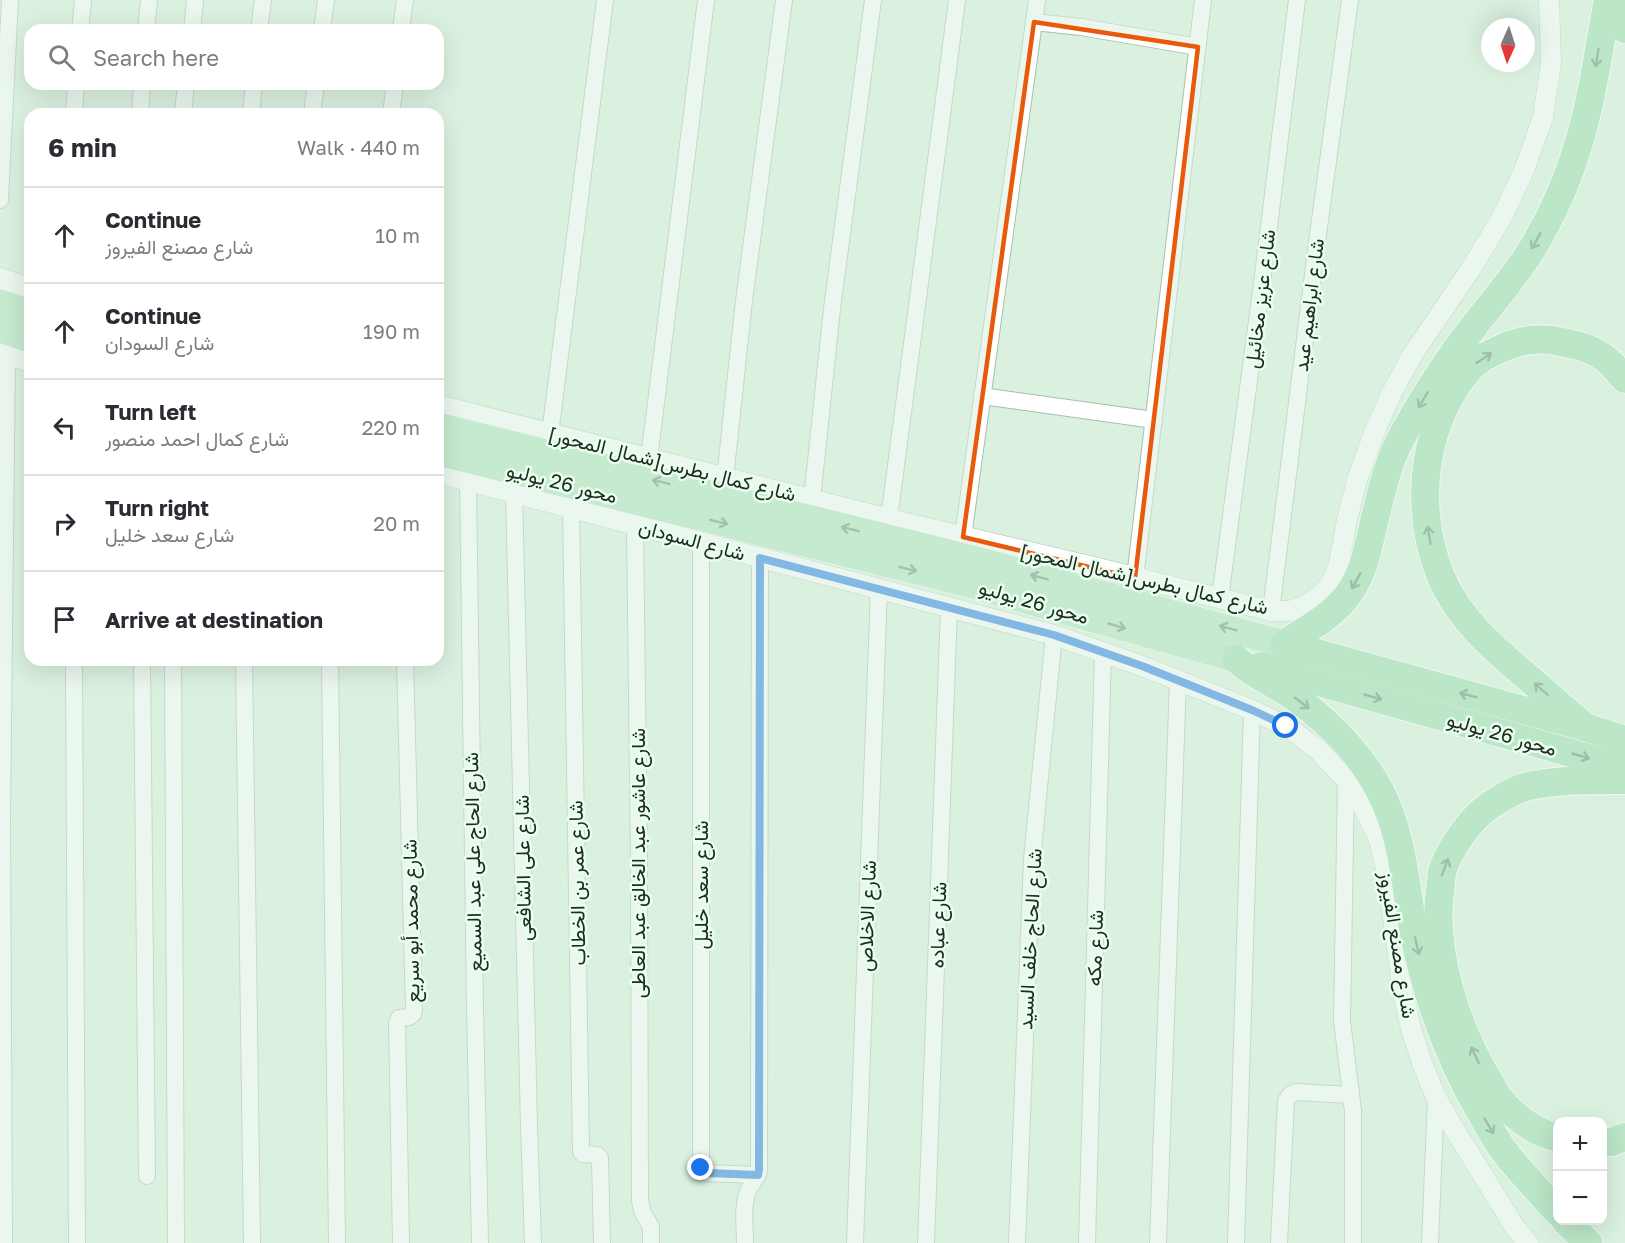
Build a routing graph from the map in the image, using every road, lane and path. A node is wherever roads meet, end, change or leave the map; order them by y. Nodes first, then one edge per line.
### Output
1 (10, 0) edge
2 (83, 0) edge
3 (149, 0) edge
4 (195, 0) edge
5 (263, 0) edge
6 (326, 0) edge
7 (405, 0) edge
8 (604, 0) edge
9 (706, 0) edge
10 (784, 0) edge
11 (873, 0) edge
12 (957, 0) edge
13 (1037, 0) edge
14 (1203, 0) edge
15 (1297, 0) edge
16 (1350, 0) edge
17 (1549, 0) edge
18 (1608, 0) edge
19 (1619, 0) edge
20 (1034, 22) junction
21 (81, 24) edge
22 (147, 24) edge
23 (193, 24) edge
24 (260, 24) edge
25 (323, 24) edge
26 (402, 24) edge
27 (1625, 28) edge
28 (1198, 47) junction
29 (76, 90) edge
30 (142, 90) edge
31 (185, 90) edge
32 (253, 90) edge
33 (315, 90) edge
34 (393, 90) edge
35 (74, 108) edge
36 (140, 108) edge
37 (184, 108) edge
38 (252, 108) edge
39 (313, 108) edge
40 (392, 108) edge
41 (0, 200) edge
42 (0, 278) edge
43 (24, 286) edge
44 (0, 303) edge
45 (24, 311) edge
46 (24, 340) edge
47 (2, 345) edge
48 (24, 358) edge
49 (1625, 379) edge
50 (982, 396) junction
51 (444, 407) edge
52 (1154, 420) junction
53 (444, 427) edge
54 (550, 434) junction
55 (444, 453) edge
56 (649, 459) junction
57 (444, 475) edge
58 (725, 478) junction
59 (468, 481) junction
60 (514, 493) junction
61 (812, 499) junction
62 (571, 508) junction
63 (889, 519) junction
64 (635, 525) junction
65 (963, 537) junction
66 (701, 542) junction
67 (760, 558) junction
68 (1135, 578) junction
69 (879, 589) junction
70 (1220, 598) junction
71 (949, 607) junction
72 (1271, 611) junction
73 (1054, 635) junction
74 (1284, 644) junction
75 (1103, 652) junction
76 (1236, 659) junction
77 (74, 666) edge
78 (142, 666) edge
79 (173, 666) edge
80 (244, 666) edge
81 (330, 666) edge
82 (405, 666) edge
83 (1178, 680) junction
84 (1252, 710) junction
85 (1585, 727) junction
86 (1625, 740) edge
87 (1625, 768) edge
88 (1346, 780) junction
89 (1625, 780) edge
90 (1351, 1095) junction
91 (1436, 1097) junction
92 (1553, 1137) edge
93 (1625, 1137) edge
94 (1607, 1142) edge
95 (758, 1175) junction
96 (147, 1176) dead end
97 (1553, 1208) edge
98 (1569, 1225) edge
99 (1520, 1238) edge
100 (4, 1243) edge
101 (77, 1243) edge
102 (176, 1243) edge
103 (252, 1243) edge
104 (337, 1243) edge
105 (401, 1243) edge
106 (480, 1243) edge
107 (533, 1243) edge
108 (602, 1243) edge
109 (651, 1243) edge
110 (745, 1243) edge
111 (855, 1243) edge
112 (926, 1243) edge
113 (1017, 1243) edge
114 (1087, 1243) edge
115 (1158, 1243) edge
116 (1236, 1243) edge
117 (1279, 1243) edge
118 (1353, 1243) edge
119 (1430, 1243) edge
120 (1588, 1243) edge

1 - 41 street
2 - 21 street
3 - 22 street
4 - 23 street
5 - 24 street
6 - 25 street
7 - 26 street
8 - 54 street
9 - 56 street
10 - 58 street
11 - 61 street
12 - 63 street
13 - 20 street
14 - 28 street
15 - 70 street, شارع عزيز مخائيل
16 - 72 street, شارع ابراهيم عيد
17 - 72 street, شارع كمال بطرس[شمال المحور]
18 -> 74 highway
19 - 27 highway
20 - 28 street
20 - 50 street
28 - 52 street
29 - 35 street
30 - 36 street
31 - 37 street
32 - 38 street
33 - 39 street
34 - 40 street
42 - 43 street
44 - 45 highway
46 - 47 highway
47 - 48 street
47 - 100 street
85 -> 49 highway
50 - 52 street
50 - 65 street
51 - 54 street, شارع كمال بطرس[شمال المحور]
52 - 68 street
74 -> 53 highway, محور 26 يوليو
54 - 56 street, شارع كمال بطرس[شمال المحور]
55 -> 76 highway, محور 26 يوليو
56 - 58 street, شارع كمال بطرس[شمال المحور]
57 - 59 street, شارع السودان
58 - 61 street, شارع كمال بطرس[شمال المحور]
59 - 60 street, شارع السودان
59 - 106 street, شارع الحاج على عبد السميع
60 - 62 street, شارع السودان
60 - 107 street, شارع على الشافعى
61 - 63 street, شارع كمال بطرس[شمال المحور]
62 - 64 street, شارع السودان
62 - 108 street, شارع عمر بن الخطاب
63 - 65 street, شارع كمال بطرس[شمال المحور]
64 - 66 street, شارع السودان
64 - 109 street, شارع عاشور عبد الخالق عبد العاطى
65 - 68 street, شارع كمال بطرس[شمال المحور]
66 - 67 street, شارع السودان
66 - 95 street, شارع سعد خليل
67 - 69 street, شارع السودان
67 - 95 street
68 - 70 street, شارع كمال بطرس[شمال المحور]
69 - 71 street, شارع السودان
69 - 111 street, شارع الاخلاص
70 - 72 street, شارع كمال بطرس[شمال المحور]
71 - 73 street, شارع السودان
71 - 112 street, شارع عباده
73 - 75 street, شارع السودان
73 - 113 street, شارع الحاج خلف السيد
85 -> 74 highway, محور 26 يوليو
75 - 83 street, شارع السودان
75 - 114 street, شارع مكه
76 -> 87 highway, محور 26 يوليو
76 -> 97 highway
77 - 101 street
78 - 96 street
79 - 102 street
80 - 103 street
81 - 104 street
82 - 105 street, شارع محمد أبو سريع
83 - 84 street, شارع السودان
83 - 115 street
84 - 88 street, شارع مصنع الفيروز
84 - 116 street
85 - 86 highway, محور 26 يوليو
88 - 90 street
88 - 91 street, شارع مصنع الفيروز
92 -> 89 highway
90 - 117 street
90 - 118 street
91 - 99 street, شارع مصنع الفيروز
91 - 119 street
93 - 94 highway
95 - 110 street
98 - 120 highway

